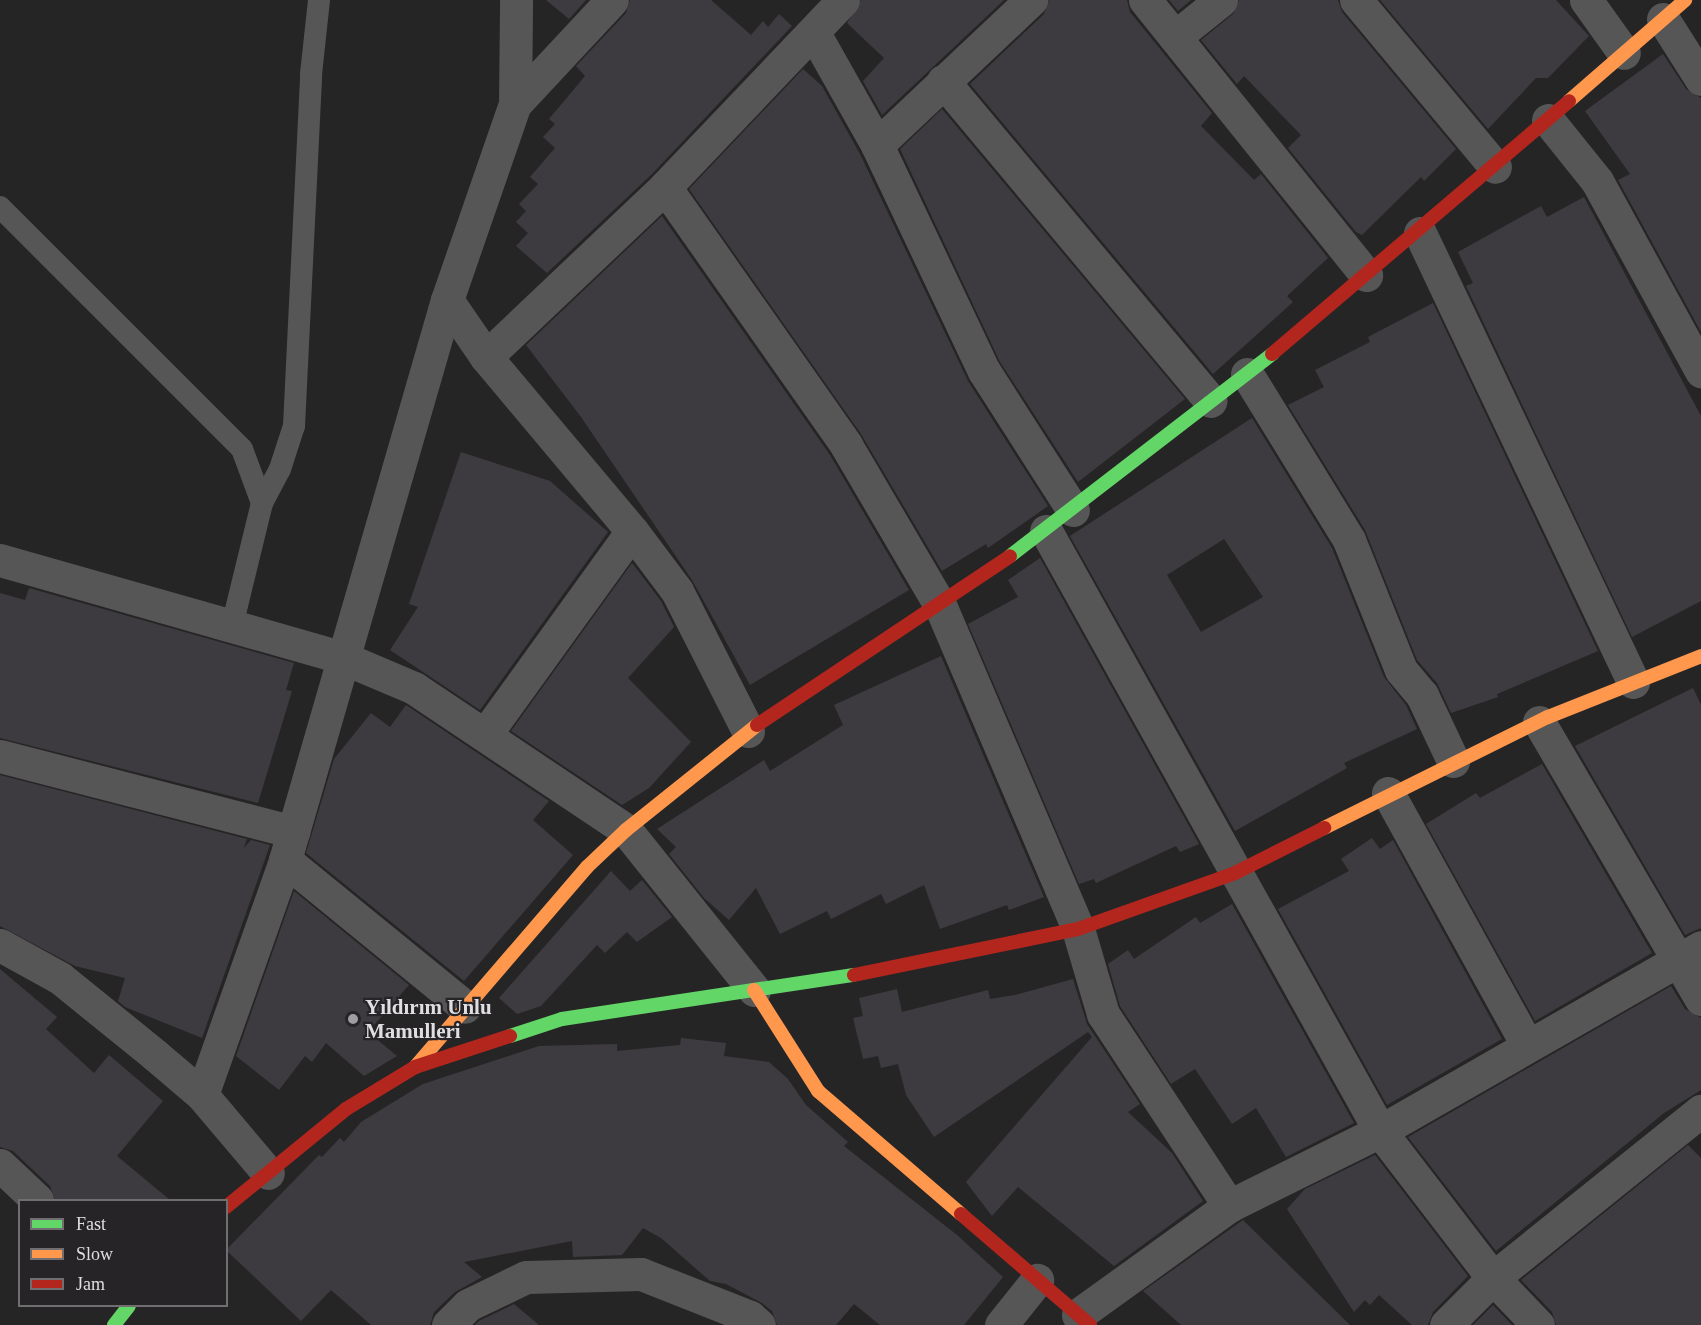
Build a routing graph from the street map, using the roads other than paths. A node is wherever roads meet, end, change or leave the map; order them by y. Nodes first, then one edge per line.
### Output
1 (319, 0) edge
2 (516, 0) edge
3 (612, 0) edge
4 (843, 0) edge
5 (1031, 0) edge
6 (1145, 0) edge
7 (1221, 0) edge
8 (1356, 0) edge
9 (1586, 0) edge
10 (1674, 9) edge
11 (814, 33) junction
12 (1175, 37) junction
13 (1624, 54) junction
14 (1701, 79) edge
15 (943, 81) junction
16 (515, 104) junction
17 (1548, 120) junction
18 (877, 145) junction
19 (1495, 167) junction
20 (665, 187) junction
21 (0, 207) edge
22 (1420, 233) junction
23 (1366, 275) junction
24 (447, 300) junction
25 (486, 357) junction
26 (1701, 371) edge
27 (1247, 374) junction
28 (1212, 400) junction
29 (262, 503) junction
30 (1073, 510) junction
31 (632, 531) junction
32 (1046, 531) junction
33 (0, 560) edge
34 (940, 605) junction
35 (232, 626) junction
36 (1701, 656) edge
37 (341, 657) junction
38 (1633, 682) junction
39 (1539, 722) junction
40 (748, 731) junction
41 (485, 735) junction
42 (0, 756) edge
43 (1453, 761) junction
44 (1388, 793) junction
45 (626, 830) junction
46 (289, 846) junction
47 (1235, 873) junction
48 (1078, 929) junction
49 (0, 945) edge
50 (1690, 953) edge
51 (754, 990) junction
52 (1701, 999) edge
53 (465, 1007) junction
54 (1527, 1045) junction
55 (415, 1066) junction
56 (202, 1095) junction
57 (1701, 1111) edge
58 (1380, 1131) junction
59 (0, 1165) edge
60 (268, 1173) junction
61 (36, 1199) edge
62 (228, 1206) edge
63 (1229, 1206) junction
64 (1493, 1278) junction
65 (1037, 1280) junction
66 (128, 1307) edge
67 (1084, 1320) edge
68 (750, 1322) edge
69 (114, 1325) edge
70 (448, 1325) edge
71 (1000, 1325) edge
72 (1446, 1325) edge
73 (1538, 1325) edge

1 - 29 lane
2 - 16 street
3 - 16 street
4 - 11 street
5 - 15 street
6 - 12 street
7 - 12 street
8 - 19 street
9 - 13 street
10 - 13 street
10 - 14 street
11 - 18 street
11 - 20 street
12 - 23 street
13 - 17 street
15 - 18 street
15 - 28 street
16 - 24 street
17 - 19 street
17 - 26 street
18 - 30 street
19 - 22 street
20 - 25 street
20 - 34 street
21 - 29 lane
22 - 23 street
22 - 38 street
23 - 27 street
24 - 25 street
24 - 37 street
25 - 31 street
27 - 28 street
27 - 43 street
28 - 30 street
29 - 35 lane
30 - 32 street
31 - 40 street
31 - 41 street
32 - 34 street
32 - 47 street
33 - 35 street
34 - 40 street
34 - 48 street
35 - 37 street
36 - 38 street
37 - 41 street
37 - 46 street
38 - 39 street
39 - 43 street
39 - 50 street
40 - 45 street
41 - 45 street
42 - 46 street
43 - 44 street
44 - 47 street
44 - 54 street
45 - 51 street
45 - 53 street
46 - 53 street
46 - 56 street
47 - 48 street
47 - 58 street
48 - 51 street
48 - 63 street
49 - 56 street
50 - 52 street
50 - 54 street
51 - 55 street
51 - 65 street
53 - 55 street
54 - 58 street
55 - 60 street
56 - 60 street
57 - 64 street
58 - 63 street
58 - 64 street
59 - 61 street
60 - 62 street
63 - 67 street
64 - 72 street
64 - 73 street
65 - 67 street
65 - 71 street
66 - 69 street
68 - 70 street

